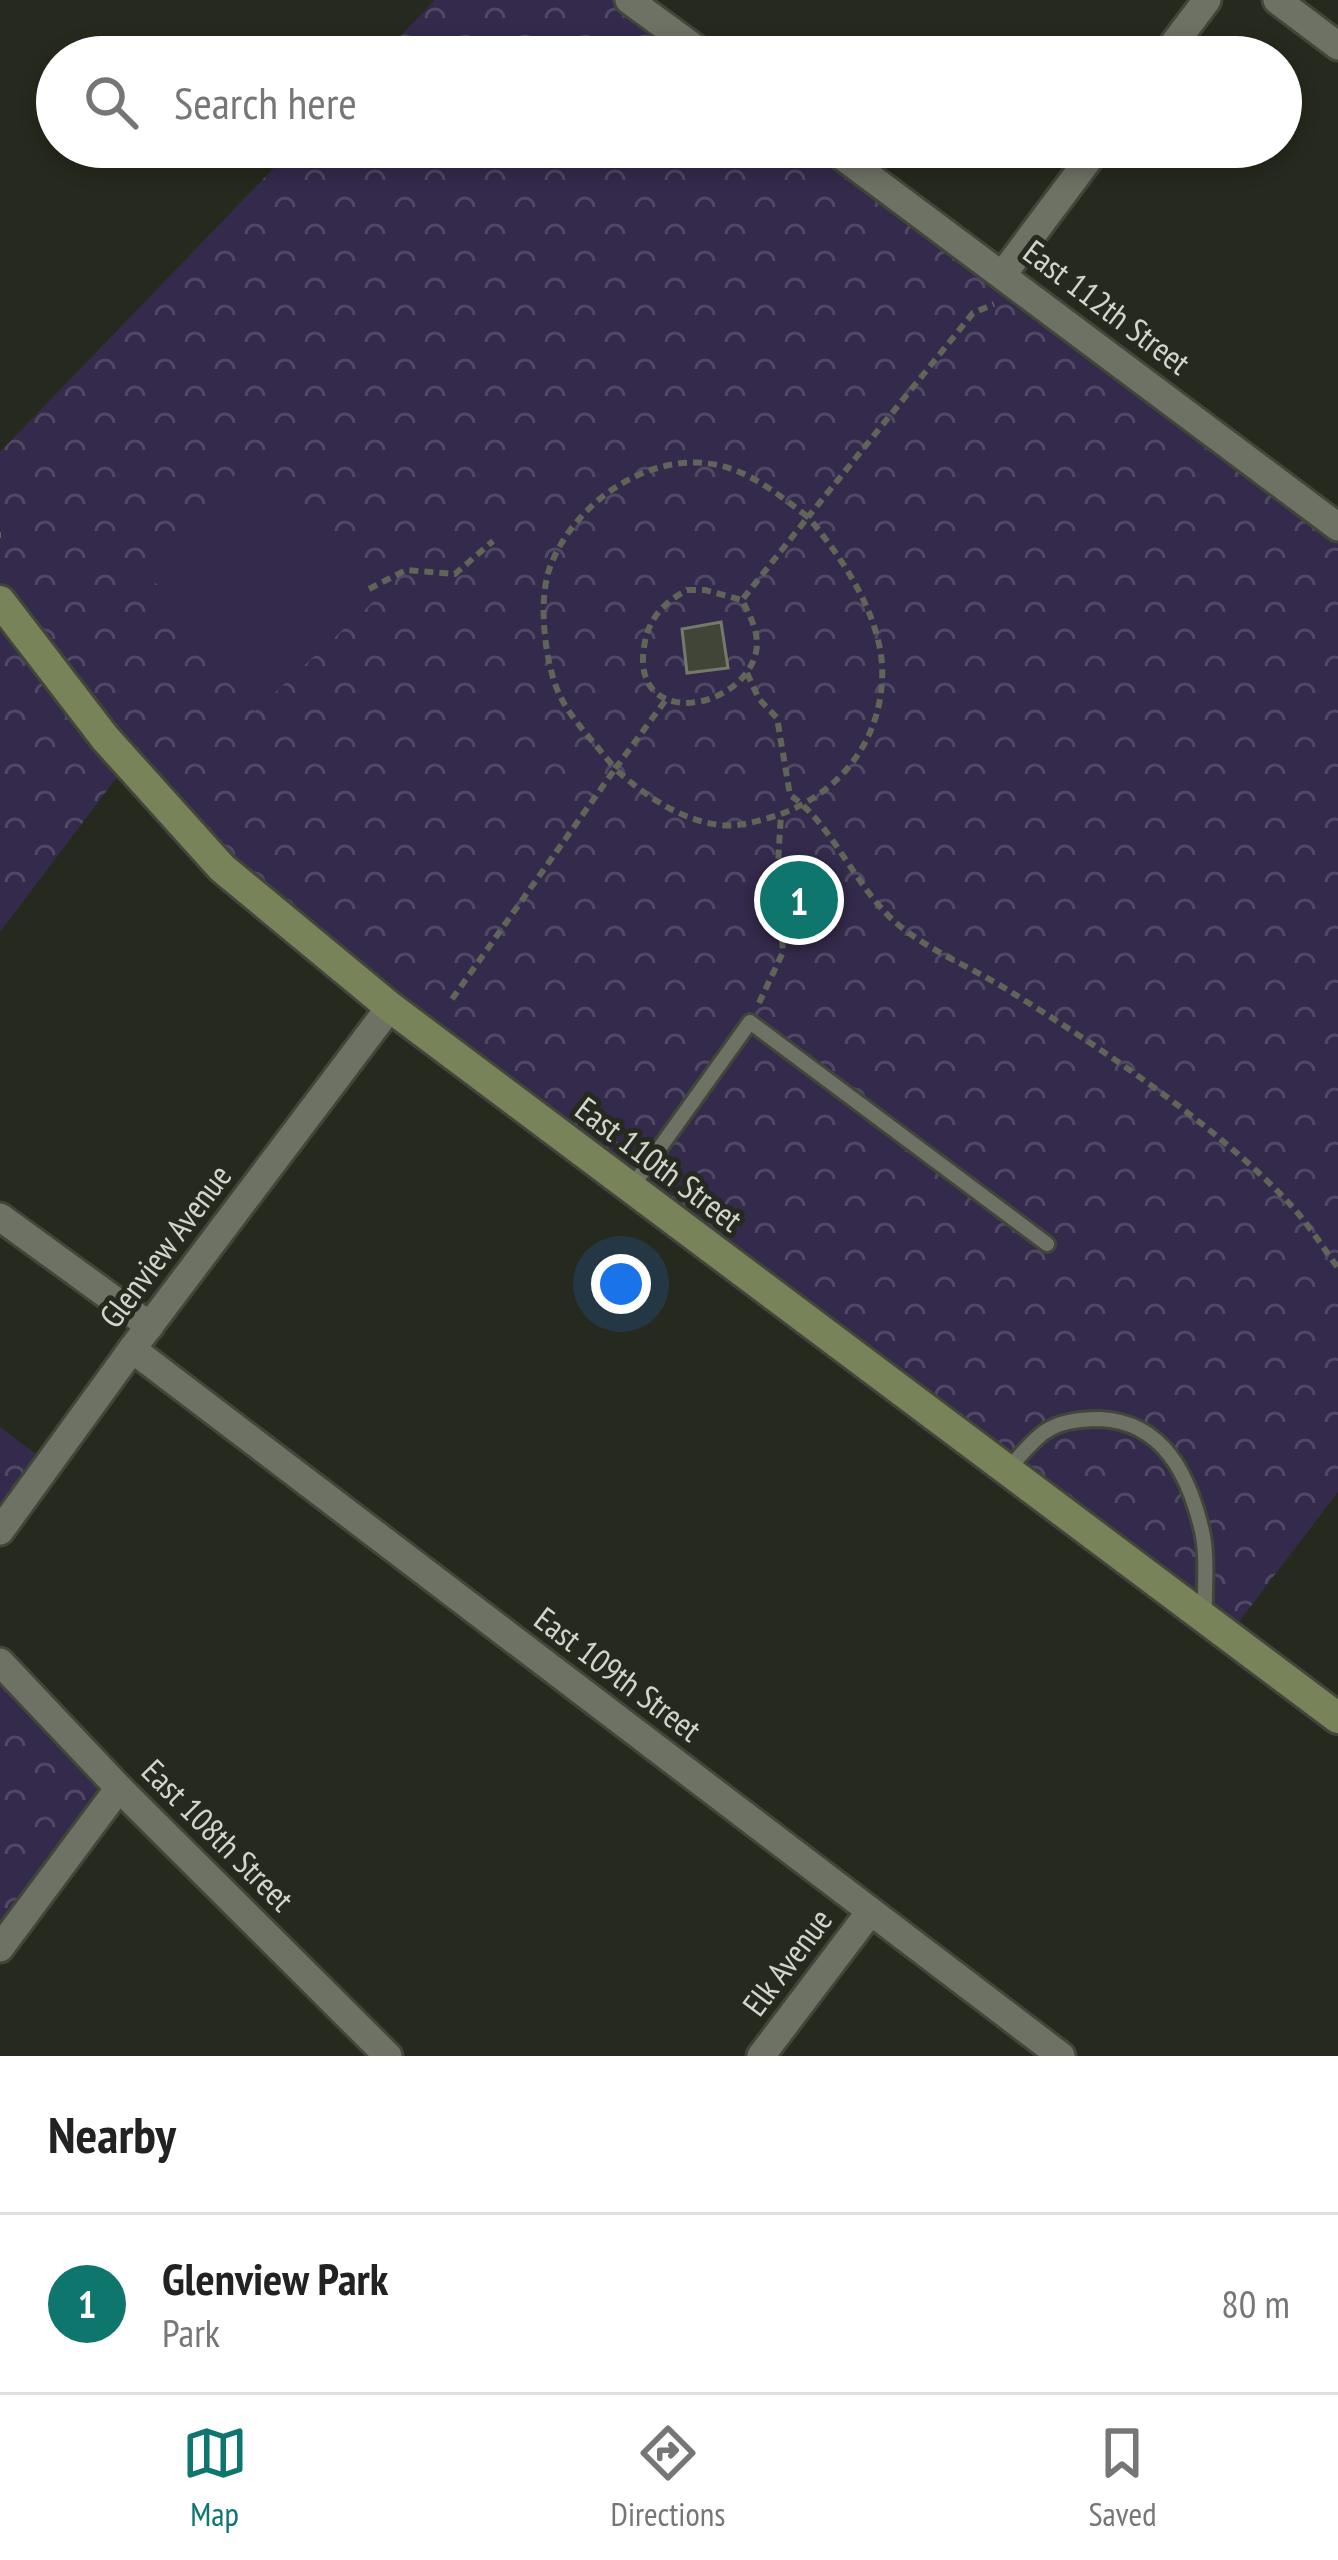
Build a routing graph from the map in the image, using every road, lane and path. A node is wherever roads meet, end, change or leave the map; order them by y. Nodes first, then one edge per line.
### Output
1 (629, 0) edge
2 (1207, 0) edge
3 (1277, 0) edge
4 (678, 36) edge
5 (1180, 36) edge
6 (1338, 46) edge
7 (859, 168) edge
8 (1082, 168) edge
9 (1003, 274) junction
10 (997, 303) dead end
11 (808, 518) junction
12 (1338, 527) edge
13 (493, 542) dead end
14 (369, 589) dead end
15 (742, 600) junction
16 (0, 601) edge
17 (747, 673) junction
18 (664, 701) junction
19 (615, 769) junction
20 (806, 805) junction
21 (781, 814) junction
22 (452, 999) dead end
23 (390, 1007) junction
24 (750, 1022) junction
25 (631, 1188) junction
26 (0, 1217) edge
27 (1047, 1244) dead end
28 (1338, 1268) edge
29 (150, 1326) junction
30 (132, 1348) junction
31 (1007, 1470) junction
32 (0, 1531) edge
33 (1205, 1618) junction
34 (0, 1662) edge
35 (1338, 1718) edge
36 (118, 1788) junction
37 (870, 1912) junction
38 (0, 1948) edge
39 (388, 2056) edge
40 (761, 2056) edge
41 (1061, 2056) edge

1 - 4 street
2 - 5 street
3 - 6 street
7 - 9 street, East 112th Street
8 - 9 street
9 - 12 street, East 112th Street
10 - 11 path
11 - 15 path
11 - 19 path
11 - 20 path
13 - 14 path
15 - 17 path
15 - 18 path
16 - 23 street, East 110th Street
17 - 18 path
17 - 20 path
18 - 19 path
19 - 21 path
19 - 22 path
20 - 21 path
20 - 28 path
21 - 24 path
23 - 25 street, East 110th Street
23 - 29 street, Glenview Avenue
24 - 25 lane
24 - 27 lane
25 - 31 street, East 110th Street
26 - 29 street
29 - 30 street, Glenview Avenue
30 - 32 street, Glenview Avenue
30 - 37 street, East 109th Street
31 - 33 street, East 110th Street
31 - 33 lane
33 - 35 street, East 110th Street
34 - 36 street, East 108th Street
36 - 38 street
36 - 39 street, East 108th Street
37 - 40 street, Elk Avenue
37 - 41 street, East 109th Street

